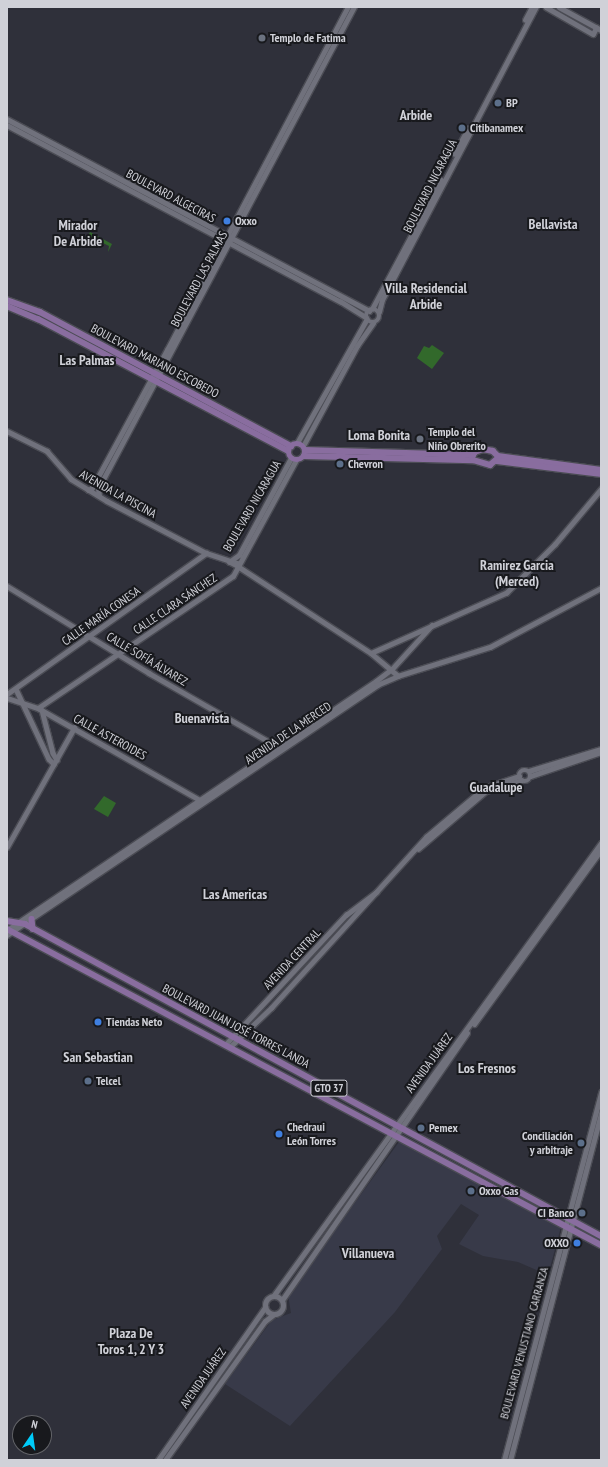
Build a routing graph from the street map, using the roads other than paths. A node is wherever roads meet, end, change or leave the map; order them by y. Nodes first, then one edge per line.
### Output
1 (348, 7) edge
2 (354, 7) edge
3 (532, 7) edge
4 (536, 7) edge
5 (546, 7) edge
6 (559, 7) edge
7 (596, 28) junction
8 (601, 30) edge
9 (7, 119) edge
10 (7, 125) edge
11 (228, 240) junction
12 (7, 300) edge
13 (7, 306) edge
14 (370, 310) junction
15 (379, 312) junction
16 (367, 318) junction
17 (373, 323) junction
18 (156, 377) junction
19 (7, 431) edge
20 (297, 443) junction
21 (290, 448) junction
22 (304, 450) junction
23 (473, 457) junction
24 (294, 459) junction
25 (498, 459) junction
26 (601, 470) edge
27 (601, 474) edge
28 (90, 489) junction
29 (601, 489) edge
30 (98, 491) junction
31 (99, 496) junction
32 (206, 553) junction
33 (229, 562) junction
34 (239, 567) junction
35 (7, 586) edge
36 (601, 588) edge
37 (432, 625) junction
38 (90, 636) junction
39 (119, 653) junction
40 (371, 653) junction
41 (392, 669) junction
42 (398, 676) junction
43 (16, 689) junction
44 (7, 694) edge
45 (7, 698) edge
46 (23, 702) junction
47 (40, 709) junction
48 (74, 728) junction
49 (278, 747) junction
50 (601, 749) edge
51 (601, 752) edge
52 (56, 762) junction
53 (529, 771) junction
54 (532, 776) junction
55 (520, 778) junction
56 (200, 800) junction
57 (601, 843) edge
58 (7, 847) edge
59 (601, 850) edge
60 (376, 892) junction
61 (346, 915) junction
62 (32, 919) junction
63 (7, 920) edge
64 (351, 920) junction
65 (18, 922) junction
66 (25, 924) junction
67 (33, 929) junction
68 (8, 931) edge
69 (84, 957) junction
70 (93, 962) junction
71 (79, 966) junction
72 (88, 971) junction
73 (243, 1027) junction
74 (248, 1031) junction
75 (236, 1039) junction
76 (228, 1046) junction
77 (260, 1054) dead end
78 (296, 1070) junction
79 (601, 1092) edge
80 (601, 1112) edge
81 (398, 1128) junction
82 (394, 1134) junction
83 (569, 1219) junction
84 (567, 1226) junction
85 (601, 1236) edge
86 (601, 1245) edge
87 (274, 1295) junction
88 (282, 1300) junction
89 (265, 1307) junction
90 (274, 1314) junction
91 (158, 1460) edge
92 (165, 1460) edge
93 (504, 1460) edge
94 (510, 1460) edge

1 - 11 street, BOULEVARD LAS PALMAS
2 - 11 street, BOULEVARD LAS PALMAS
3 - 14 street, BOULEVARD NICARAGUA
4 - 15 street, BOULEVARD NICARAGUA
5 - 7 street
6 - 7 street
7 - 8 street
9 - 11 street, BOULEVARD ALGECIRAS
10 - 11 street, BOULEVARD ALGECIRAS
11 - 14 street, BOULEVARD ALGECIRAS
11 - 16 street, BOULEVARD ALGECIRAS
11 - 18 street, BOULEVARD LAS PALMAS
12 - 18 main road, BOULEVARD MARIANO ESCOBEDO
13 - 18 main road, BOULEVARD MARIANO ESCOBEDO
14 - 15 street
14 - 16 street
15 - 17 street
16 - 17 street
16 - 20 street
17 - 22 street
18 - 21 main road, BOULEVARD MARIANO ESCOBEDO
18 - 28 street, BOULEVARD LAS PALMAS
18 - 30 street, BOULEVARD LAS PALMAS
19 - 28 street, AVENIDA LA PISCINA
20 - 21 main road
20 - 22 main road
21 - 24 main road
22 - 23 main road
22 - 24 main road
23 - 25 main road
23 - 25 main road
24 - 33 street, BOULEVARD NICARAGUA
24 - 34 street, BOULEVARD NICARAGUA
25 - 26 main road
25 - 27 main road
28 - 30 street
28 - 31 street, AVENIDA LA PISCINA
29 - 37 street
30 - 31 street
31 - 32 street, AVENIDA LA PISCINA
32 - 33 street, AVENIDA LA PISCINA
32 - 38 street, CALLE MARÍA CONESA
33 - 34 street, AVENIDA LA PISCINA
34 - 39 street, CALLE CLARA SÁNCHEZ
34 - 40 street, AVENIDA LA PISCINA
35 - 38 street, CALLE SOFÍA ÁLVAREZ
36 - 42 street, AVENIDA DE LA MERCED
37 - 40 street
37 - 41 street, AVENIDA DE LA MERCED
38 - 39 street, CALLE SOFÍA ÁLVAREZ
38 - 43 street, CALLE MARÍA CONESA
39 - 47 street, CALLE CLARA SÁNCHEZ
39 - 49 street, CALLE SOFÍA ÁLVAREZ
40 - 41 street, AVENIDA LA PISCINA
41 - 42 street, AVENIDA LA PISCINA
41 - 49 street, AVENIDA DE LA MERCED
42 - 62 street, AVENIDA DE LA MERCED
43 - 44 street, CALLE MARÍA CONESA
43 - 46 street
45 - 46 street, CALLE ASTEROIDES
46 - 47 street, CALLE ASTEROIDES
46 - 52 street
47 - 48 street, CALLE ASTEROIDES
47 - 52 street
48 - 52 street
48 - 56 street, CALLE ASTEROIDES
49 - 56 street, AVENIDA DE LA MERCED
50 - 53 street
51 - 54 street
52 - 58 street
53 - 54 street
53 - 55 street
54 - 55 street
55 - 60 street, AVENIDA CENTRAL
56 - 65 street, AVENIDA DE LA MERCED
57 - 81 main road, AVENIDA JUÁREZ
59 - 81 main road, AVENIDA JUÁREZ
60 - 61 street, AVENIDA CENTRAL
60 - 64 street, AVENIDA CENTRAL
61 - 64 street
61 - 73 street, AVENIDA CENTRAL
62 - 66 street, AVENIDA DE LA MERCED
62 - 67 main road
63 - 65 main road, BOULEVARD JUAN JOSÉ TORRES LANDA / GTO 37
64 - 74 street, AVENIDA CENTRAL
65 - 66 main road, BOULEVARD JUAN JOSÉ TORRES LANDA / GTO 37
65 - 68 street, AVENIDA DE LA MERCED
66 - 67 main road, BOULEVARD JUAN JOSÉ TORRES LANDA / GTO 37
66 - 68 street, AVENIDA DE LA MERCED
67 - 69 main road, BOULEVARD JUAN JOSÉ TORRES LANDA / GTO 37
68 - 71 main road, BOULEVARD JUAN JOSÉ TORRES LANDA / GTO 37
69 - 70 main road, BOULEVARD JUAN JOSÉ TORRES LANDA / GTO 37
69 - 71 main road
70 - 72 main road
70 - 75 main road, BOULEVARD JUAN JOSÉ TORRES LANDA / GTO 37
71 - 72 main road, BOULEVARD JUAN JOSÉ TORRES LANDA / GTO 37
72 - 76 main road, BOULEVARD JUAN JOSÉ TORRES LANDA / GTO 37
73 - 74 street
73 - 75 street, AVENIDA CENTRAL
74 - 75 street, AVENIDA CENTRAL
75 - 76 street, AVENIDA CENTRAL
75 - 78 main road, BOULEVARD JUAN JOSÉ TORRES LANDA / GTO 37
76 - 82 main road, BOULEVARD JUAN JOSÉ TORRES LANDA / GTO 37
77 - 78 main road
78 - 81 main road, BOULEVARD JUAN JOSÉ TORRES LANDA / GTO 37
79 - 83 main road, BOULEVARD VENUSTIANO CARRANZA
80 - 83 main road, BOULEVARD VENUSTIANO CARRANZA
81 - 82 main road, AVENIDA JUÁREZ
81 - 83 main road, BOULEVARD JUAN JOSÉ TORRES LANDA / GTO 37
82 - 84 main road, BOULEVARD JUAN JOSÉ TORRES LANDA / GTO 37
82 - 87 main road, AVENIDA JUÁREZ
82 - 88 main road, AVENIDA JUÁREZ
83 - 84 main road, BOULEVARD VENUSTIANO CARRANZA
83 - 85 main road, BOULEVARD JUAN JOSÉ TORRES LANDA / GTO 37
84 - 86 main road, BOULEVARD JUAN JOSÉ TORRES LANDA / GTO 37
84 - 93 main road, BOULEVARD VENUSTIANO CARRANZA
84 - 94 main road, BOULEVARD VENUSTIANO CARRANZA
87 - 88 main road
87 - 89 main road
88 - 90 main road
89 - 90 main road
89 - 91 main road, AVENIDA JUÁREZ
90 - 92 main road, AVENIDA JUÁREZ

